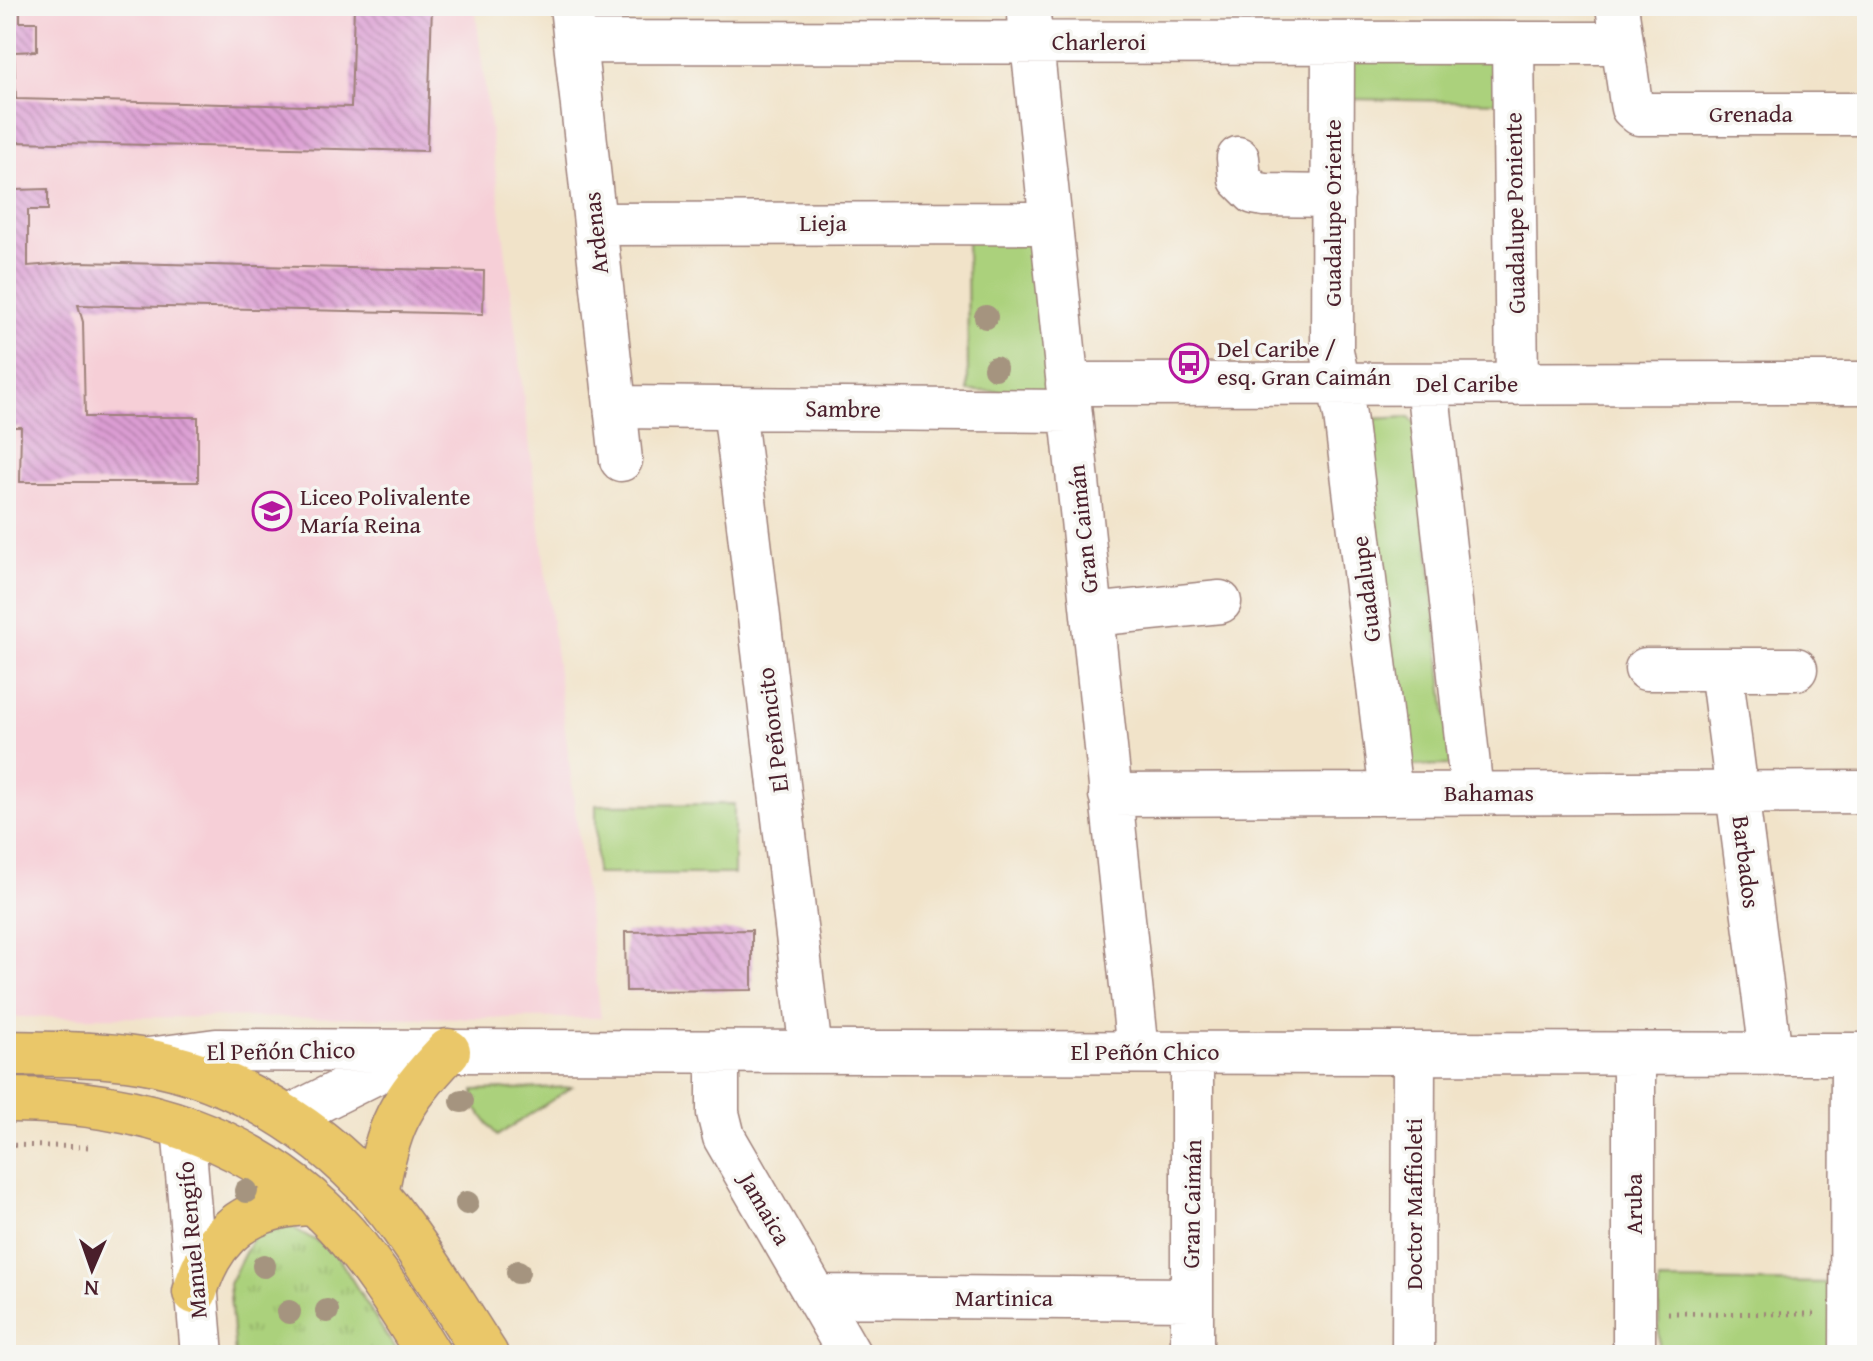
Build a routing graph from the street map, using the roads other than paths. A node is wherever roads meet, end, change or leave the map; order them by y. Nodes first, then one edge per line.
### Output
1 (573, 24) edge
2 (1030, 24) edge
3 (1620, 24) edge
4 (1333, 43) junction
5 (1513, 43) junction
6 (1867, 114) edge
7 (1238, 158) dead end
8 (1333, 196) junction
9 (1051, 223) junction
10 (595, 224) junction
11 (1867, 383) edge
12 (1339, 384) junction
13 (1427, 384) junction
14 (1517, 384) junction
15 (1069, 398) junction
16 (616, 407) junction
17 (734, 408) junction
18 (621, 460) dead end
19 (1220, 602) dead end
20 (1092, 615) junction
21 (1646, 669) dead end
22 (1721, 669) junction
23 (1796, 669) dead end
24 (1737, 792) junction
25 (1867, 792) edge
26 (1472, 793) junction
27 (1391, 794) junction
28 (1110, 795) junction
29 (435, 1051) junction
30 (718, 1051) junction
31 (811, 1052) junction
32 (1138, 1052) junction
33 (6, 1053) edge
34 (1192, 1053) junction
35 (1414, 1053) junction
36 (1634, 1054) junction
37 (1771, 1054) junction
38 (1860, 1054) edge
39 (140, 1060) junction
40 (6, 1100) edge
41 (286, 1118) junction
42 (183, 1126) junction
43 (376, 1195) junction
44 (313, 1203) junction
45 (195, 1292) junction
46 (816, 1296) junction
47 (1192, 1299) junction
48 (202, 1355) edge
49 (429, 1355) edge
50 (486, 1355) edge
51 (850, 1355) edge
52 (1192, 1355) edge
53 (1413, 1355) edge
54 (1634, 1355) edge
55 (1851, 1355) edge

1 - 2 street, Charleroi
1 - 10 street, Ardenas
2 - 4 street, Charleroi
2 - 9 street, Gran Caimán
3 - 5 street, Charleroi
3 - 6 street, Grenada
4 - 5 street, Charleroi
4 - 8 street, Guadalupe Oriente
5 - 14 street, Guadalupe Poniente
7 - 8 street
8 - 12 street, Guadalupe Oriente
9 - 10 street, Lieja
9 - 15 street, Gran Caimán
10 - 16 street, Ardenas
11 - 14 street, Del Caribe
12 - 13 street, Del Caribe
12 - 15 street, Del Caribe
12 - 27 street, Guadalupe
13 - 14 street, Del Caribe
13 - 26 street
15 - 17 street, Sambre
15 - 20 street, Gran Caimán
16 - 17 street, Sambre
16 - 18 street, Ardenas
17 - 31 street, El Peñoncito
19 - 20 street
20 - 28 street, Gran Caimán
21 - 22 street
22 - 23 street
22 - 24 street, Barbados
24 - 25 street, Bahamas
24 - 26 street, Bahamas
24 - 37 street, Barbados
26 - 27 street, Bahamas
27 - 28 street, Bahamas
28 - 32 street, Gran Caimán
29 - 30 street, El Peñón Chico
29 - 39 street, El Peñón Chico
29 - 41 street, El Peñón Chico
29 - 43 main road
30 - 31 street, El Peñón Chico
30 - 46 street, Jamaica
31 - 32 street, El Peñón Chico
32 - 34 street, El Peñón Chico
33 - 39 main road
34 - 35 street, El Peñón Chico
34 - 47 street, Gran Caimán
35 - 36 street, El Peñón Chico
35 - 53 street, Doctor Maffioleti
36 - 37 street, El Peñón Chico
36 - 54 street, Aruba
37 - 38 street, El Peñón Chico
38 - 55 street
39 - 41 main road
40 - 42 main road
41 - 42 main road
41 - 43 main road
42 - 44 main road
42 - 45 street, Manuel Rengifo
43 - 50 main road
44 - 45 main road
44 - 49 main road
45 - 48 street, Manuel Rengifo
46 - 47 street, Martinica
46 - 51 street, Jamaica
47 - 52 street, Gran Caimán

